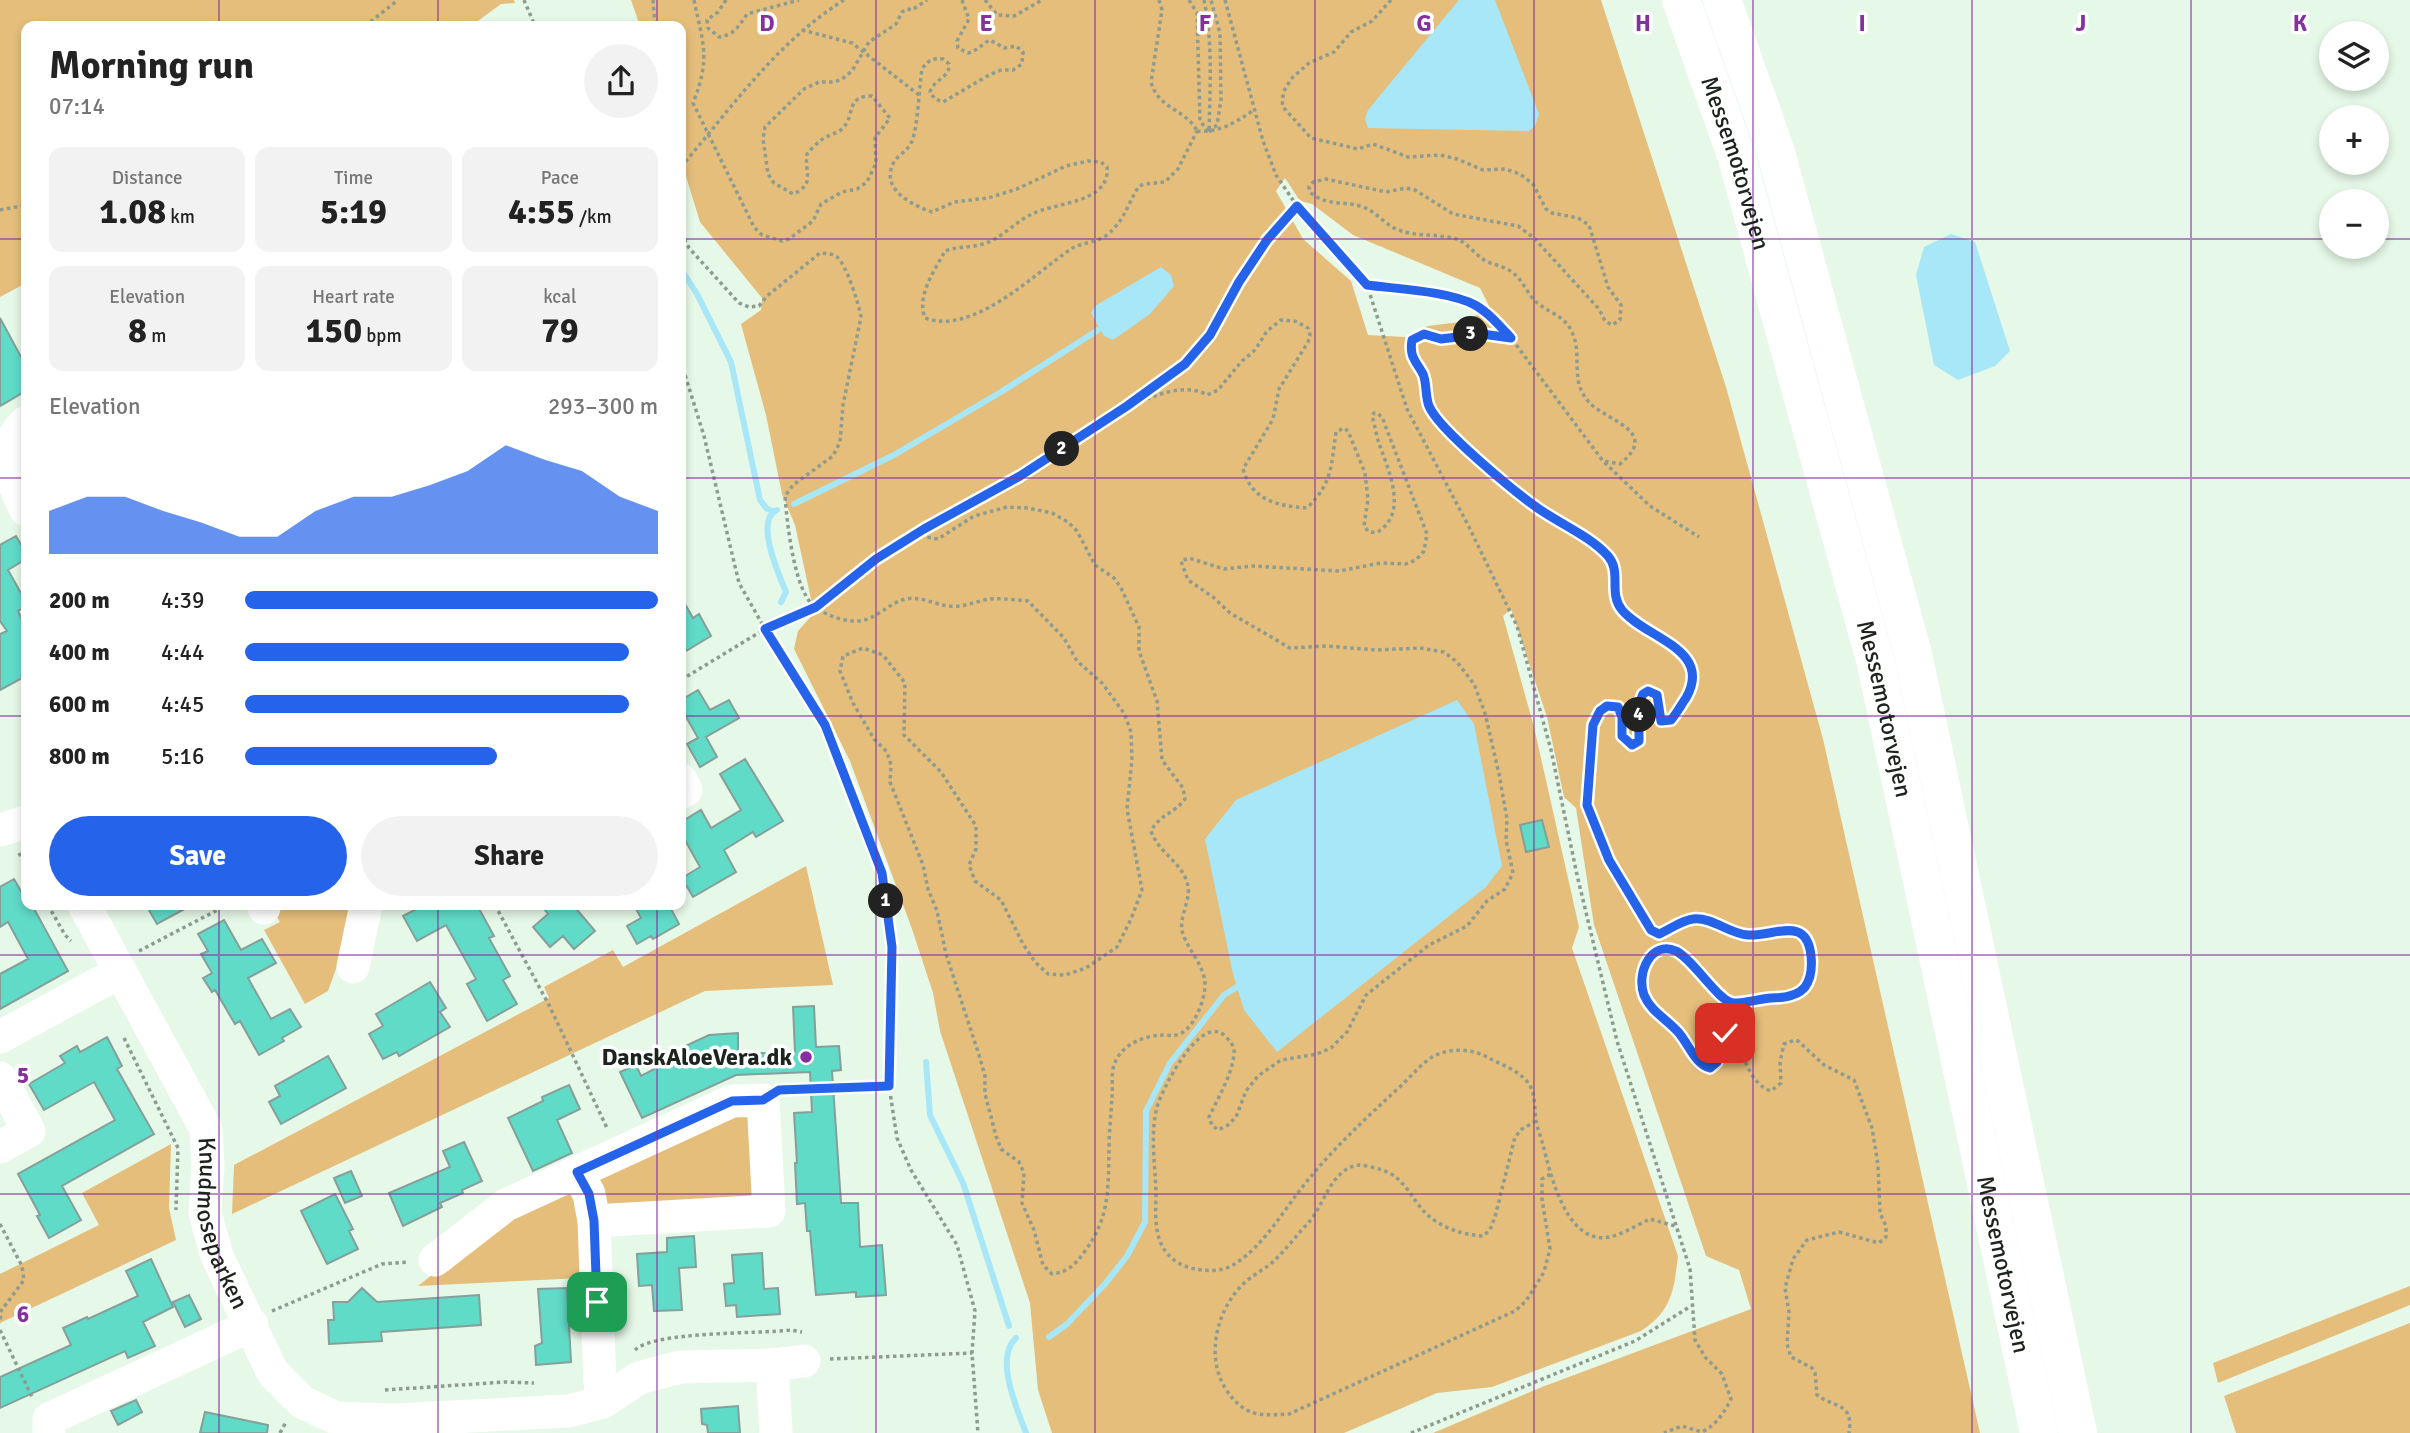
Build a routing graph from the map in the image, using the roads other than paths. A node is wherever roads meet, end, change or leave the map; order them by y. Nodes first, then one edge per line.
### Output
1 (1681, 0) edge
2 (1722, 0) edge
3 (21, 424) edge
4 (21, 501) edge
5 (21, 824) edge
6 (0, 830) edge
7 (87, 910) edge
8 (365, 910) edge
9 (353, 967) dead end
10 (118, 968) junction
11 (0, 1037) edge
12 (0, 1078) edge
13 (0, 1147) edge
14 (577, 1172) junction
15 (594, 1221) junction
16 (435, 1260) road end
17 (252, 1325) junction
18 (603, 1402) junction
19 (49, 1426) edge
20 (393, 1427) edge
21 (776, 1433) edge
22 (2039, 1433) edge
23 (2078, 1433) edge

1 - 22 highway, Messemotorvejen
2 - 23 highway, Messemotorvejen
3 - 4 street
5 - 6 street
7 - 10 street, Knudmoseparken
8 - 9 street
10 - 11 street
10 - 17 street, Knudmoseparken
12 - 13 street
14 - 15 street
14 - 15 street
14 - 16 street
15 - 18 street
17 - 19 street, Knudmoseparken
17 - 20 street, Knudmoseparken
18 - 20 street, Knudmoseparken
18 - 21 street, Knudmoseparken

